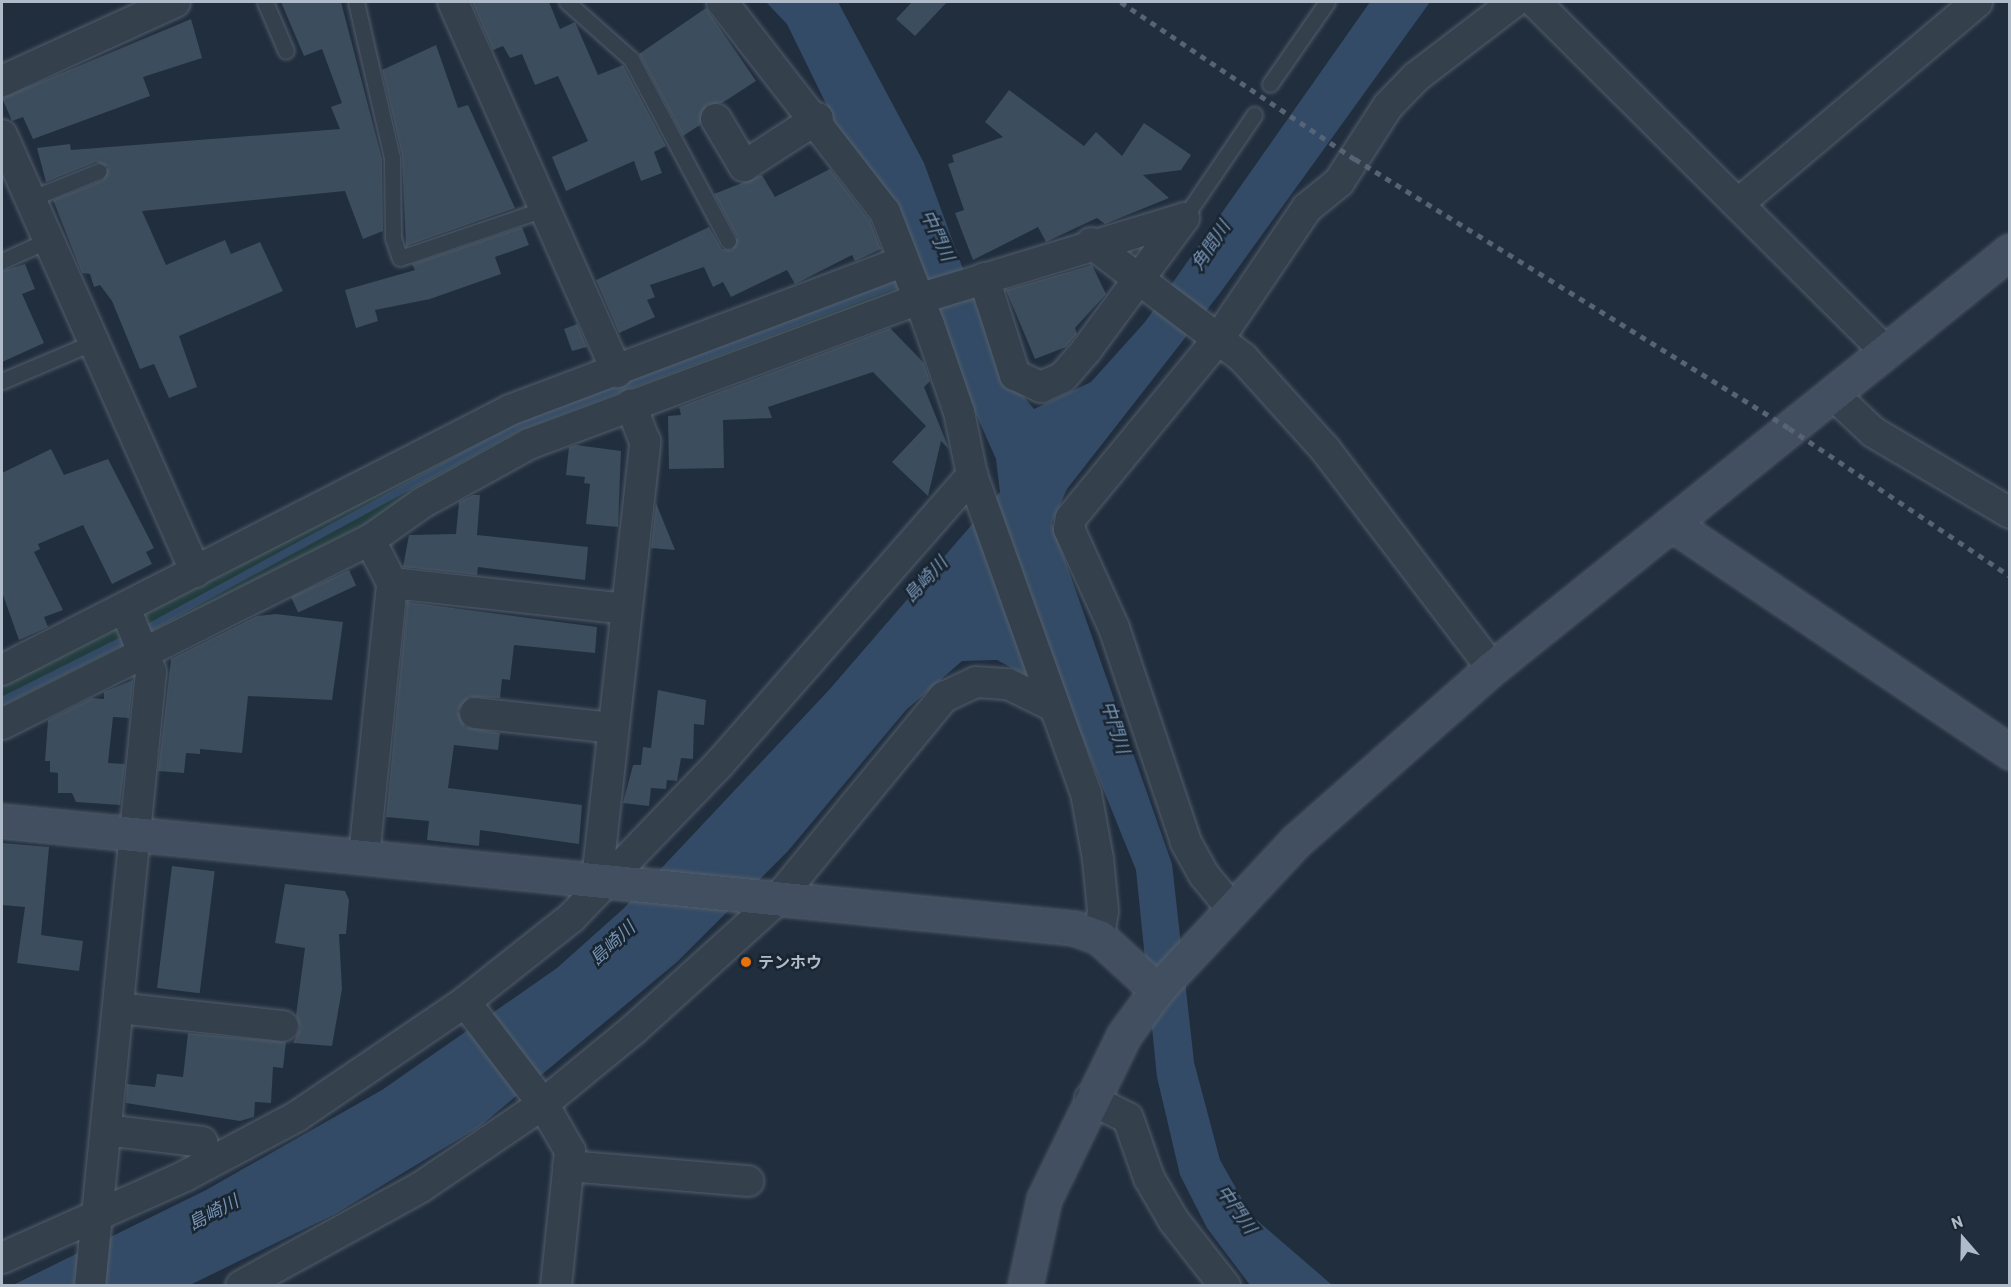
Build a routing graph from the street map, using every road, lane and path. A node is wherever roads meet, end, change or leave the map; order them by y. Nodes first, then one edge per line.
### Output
1 (175, 2) edge
2 (265, 2) edge
3 (356, 2) edge
4 (453, 2) edge
5 (567, 2) edge
6 (722, 2) edge
7 (1327, 2) edge
8 (1514, 2) edge
9 (1534, 2) edge
10 (1977, 2) edge
11 (286, 51) dead end
12 (2, 81) edge
13 (1270, 84) dead end
14 (1254, 115) dead end
15 (818, 118) junction
16 (716, 119) dead end
17 (2, 135) edge
18 (99, 171) dead end
19 (30, 199) junction
20 (1738, 204) junction
21 (544, 209) junction
22 (1184, 218) junction
23 (48, 240) junction
24 (728, 241) dead end
25 (1091, 243) junction
26 (2010, 251) edge
27 (2, 261) edge
28 (904, 261) junction
29 (979, 279) junction
30 (1141, 282) junction
31 (923, 298) junction
32 (1215, 336) junction
33 (94, 342) junction
34 (1887, 353) junction
35 (617, 372) junction
36 (2, 381) edge
37 (1833, 394) junction
38 (631, 405) junction
39 (976, 480) junction
40 (2010, 513) edge
41 (1672, 524) junction
42 (370, 540) junction
43 (196, 572) junction
44 (392, 583) junction
45 (125, 608) junction
46 (626, 609) junction
47 (144, 652) junction
48 (1492, 668) junction
49 (2, 670) edge
50 (1052, 696) junction
51 (475, 713) dead end
52 (2, 724) edge
53 (612, 728) junction
54 (2010, 752) edge
55 (2, 821) edge
56 (133, 833) junction
57 (364, 856) junction
58 (613, 882) junction
59 (768, 899) junction
60 (1232, 909) junction
61 (1099, 937) junction
62 (1157, 990) junction
63 (469, 1006) junction
64 (118, 1008) junction
65 (283, 1026) dead end
66 (539, 1098) junction
67 (1090, 1099) junction
68 (106, 1130) junction
69 (202, 1142) dead end
70 (568, 1166) junction
71 (748, 1181) dead end
72 (97, 1218) junction
73 (2, 1258) edge
74 (90, 1286) edge
75 (241, 1286) edge
76 (556, 1286) edge
77 (1025, 1286) edge
78 (1225, 1286) edge

1 - 12 street
2 - 11 lane
3 - 21 lane
4 - 21 street
5 - 24 lane
6 - 15 street
7 - 13 lane
8 - 32 street
9 - 20 street
10 - 20 street
14 - 22 lane
15 - 16 street
15 - 28 street
17 - 19 street
18 - 19 lane
19 - 23 street
20 - 34 street
21 - 35 street
22 - 25 street
22 - 30 street
23 - 27 lane
23 - 33 street
25 - 29 street
25 - 30 street
26 - 34 street
28 - 31 street
28 - 35 street
29 - 30 street
29 - 31 street
30 - 32 street
31 - 38 street
31 - 39 street
32 - 48 street
32 - 60 street
33 - 36 lane
33 - 43 street
34 - 37 street
35 - 43 street
37 - 40 street
37 - 41 street
38 - 42 street
38 - 46 street
39 - 50 street
39 - 58 street
41 - 48 street
41 - 54 street
42 - 44 street
42 - 47 street
43 - 45 street
44 - 46 street
44 - 57 street
45 - 47 street
45 - 49 street
46 - 53 street
47 - 52 street
47 - 56 street
48 - 60 street
50 - 59 street
50 - 61 street
51 - 53 street
53 - 58 street
55 - 56 street
56 - 57 street
56 - 64 street
57 - 58 street
58 - 59 street
58 - 63 street
59 - 61 street
59 - 66 street
60 - 62 street
61 - 62 street
62 - 67 street
63 - 66 street
63 - 72 street
64 - 65 street
64 - 68 street
66 - 70 street
66 - 75 street
67 - 77 street
67 - 78 street
68 - 69 street
68 - 72 street
70 - 71 street
70 - 76 street
72 - 73 street
72 - 74 street

